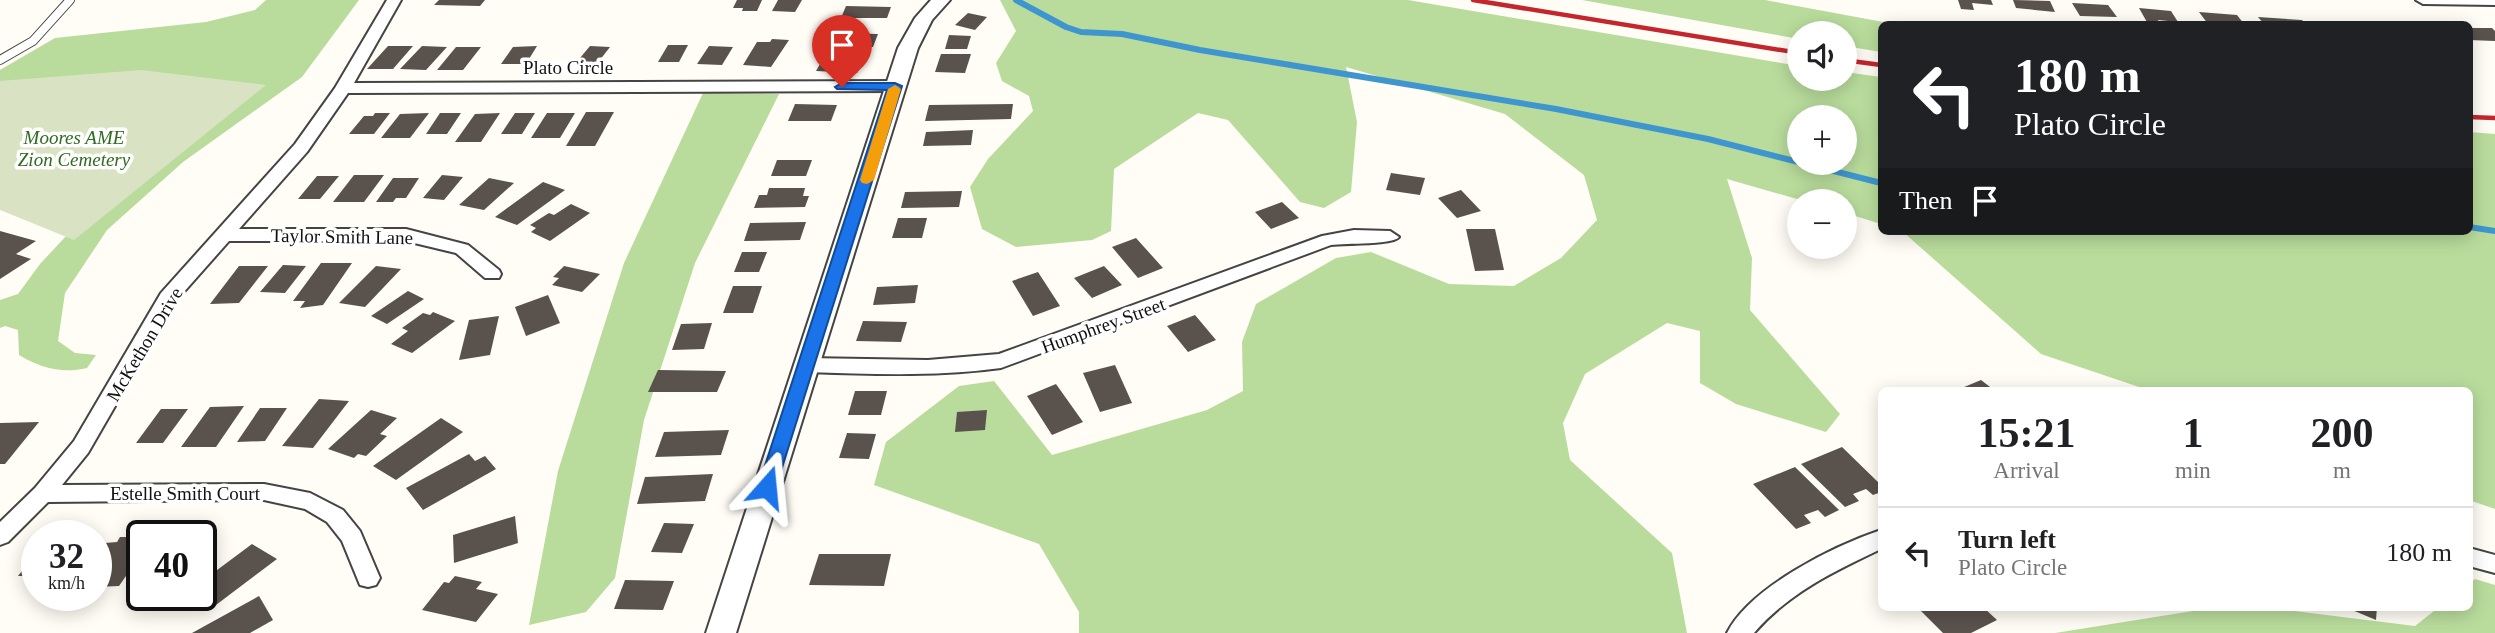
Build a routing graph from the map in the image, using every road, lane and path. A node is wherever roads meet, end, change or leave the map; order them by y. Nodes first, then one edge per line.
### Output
1 (70, 0) edge
2 (394, 0) edge
3 (942, 0) edge
4 (2423, 0) edge
5 (2453, 0) edge
6 (2495, 1) edge
7 (0, 60) edge
8 (895, 86) junction
9 (343, 88) junction
10 (224, 235) junction
11 (1391, 237) dead end
12 (492, 274) dead end
13 (806, 365) junction
14 (43, 494) junction
15 (0, 536) edge
16 (1878, 540) edge
17 (2473, 558) edge
18 (2495, 564) edge
19 (368, 578) dead end
20 (721, 633) edge
21 (1740, 633) edge

1 - 7 lane
2 - 9 street
3 - 8 street
4 - 5 street
5 - 6 street
8 - 9 street, Plato Circle
8 - 13 street
9 - 10 street, McKethon Drive
10 - 12 street, Taylor Smith Lane
10 - 14 street, McKethon Drive
11 - 13 street, Humphrey Street
13 - 20 street
14 - 15 street, McKethon Drive
14 - 19 street, Estelle Smith Court
16 - 21 street
17 - 18 street

